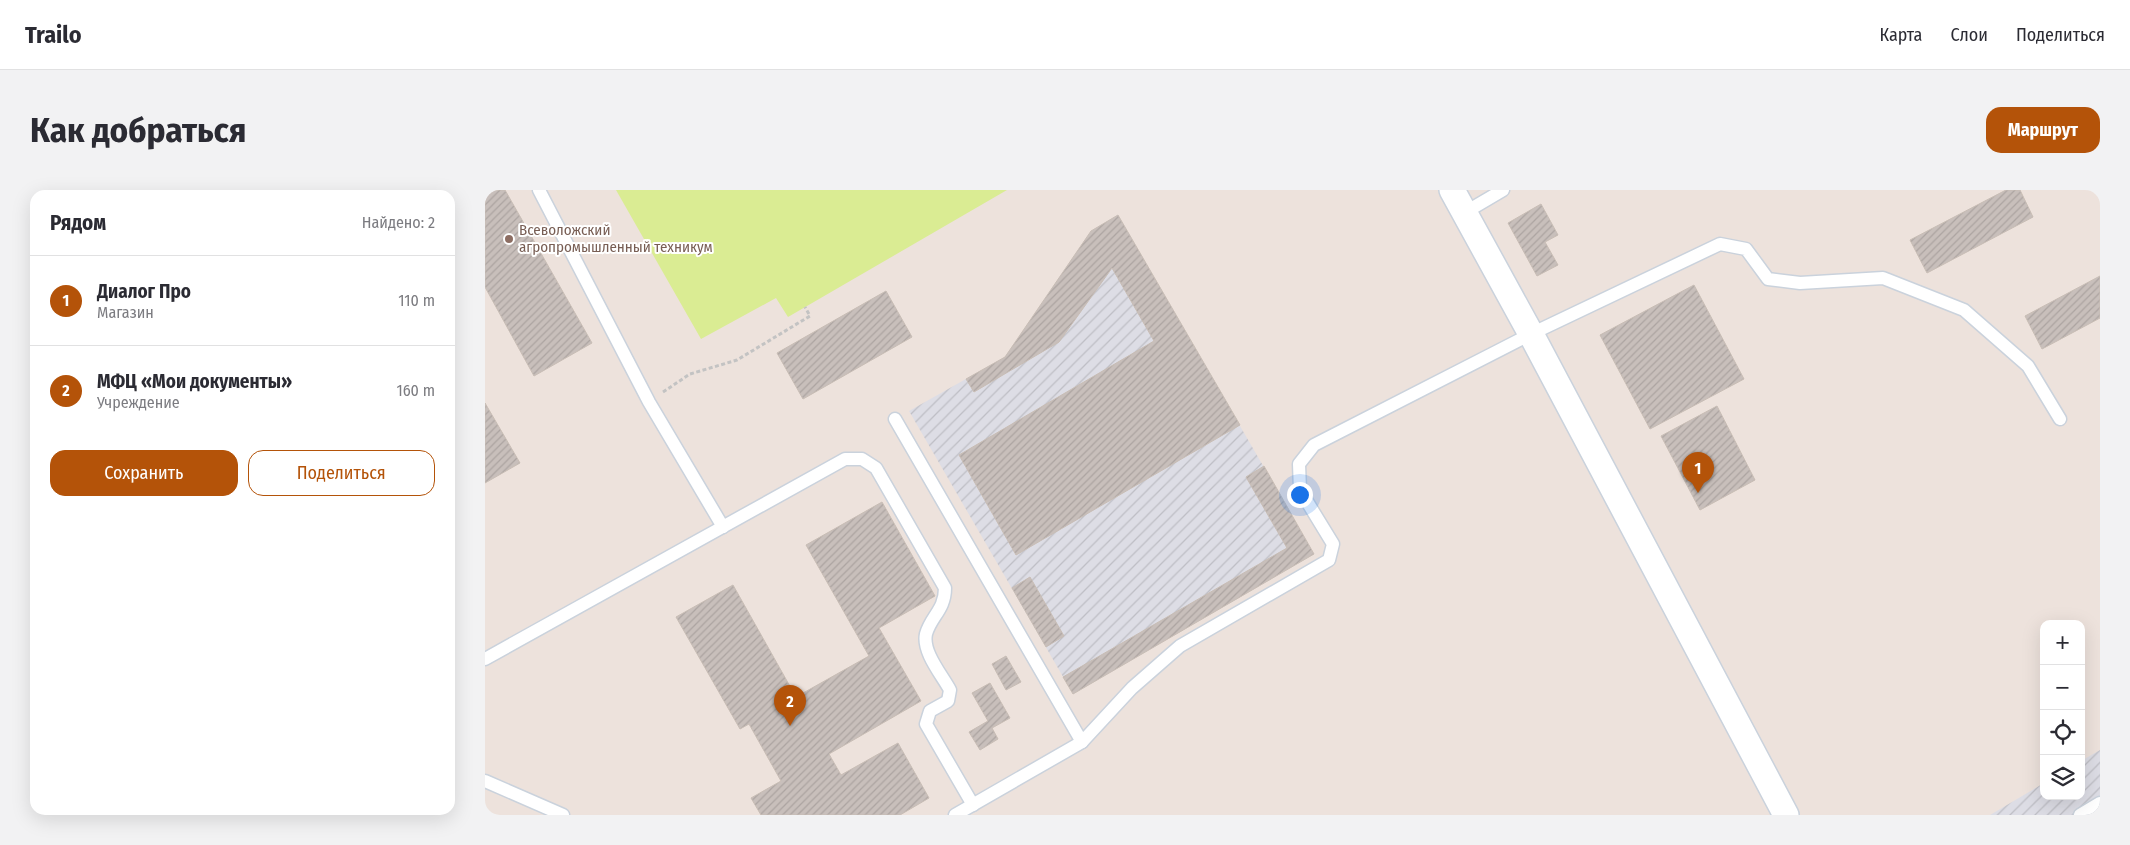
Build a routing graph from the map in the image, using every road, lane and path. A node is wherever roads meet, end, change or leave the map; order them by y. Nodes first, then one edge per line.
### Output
1 (539, 190) edge
2 (1452, 190) edge
3 (1503, 190) edge
4 (1464, 213) junction
5 (805, 307) dead end
6 (1531, 334) junction
7 (649, 402) junction
8 (895, 419) dead end
9 (2060, 419) dead end
10 (723, 527) junction
11 (485, 659) edge
12 (1082, 742) junction
13 (485, 781) edge
14 (2100, 803) edge
15 (973, 805) junction
16 (534, 809) edge
17 (563, 815) edge
18 (955, 815) edge
19 (1787, 815) edge
20 (2080, 815) edge

1 - 7 lane
2 - 4 street
3 - 4 lane
4 - 6 street
5 - 7 path
6 - 9 lane
6 - 12 lane
6 - 19 street
7 - 10 lane
8 - 12 lane
10 - 11 lane
10 - 15 lane
12 - 15 lane
13 - 16 lane
14 - 20 lane
15 - 18 lane
16 - 17 lane

